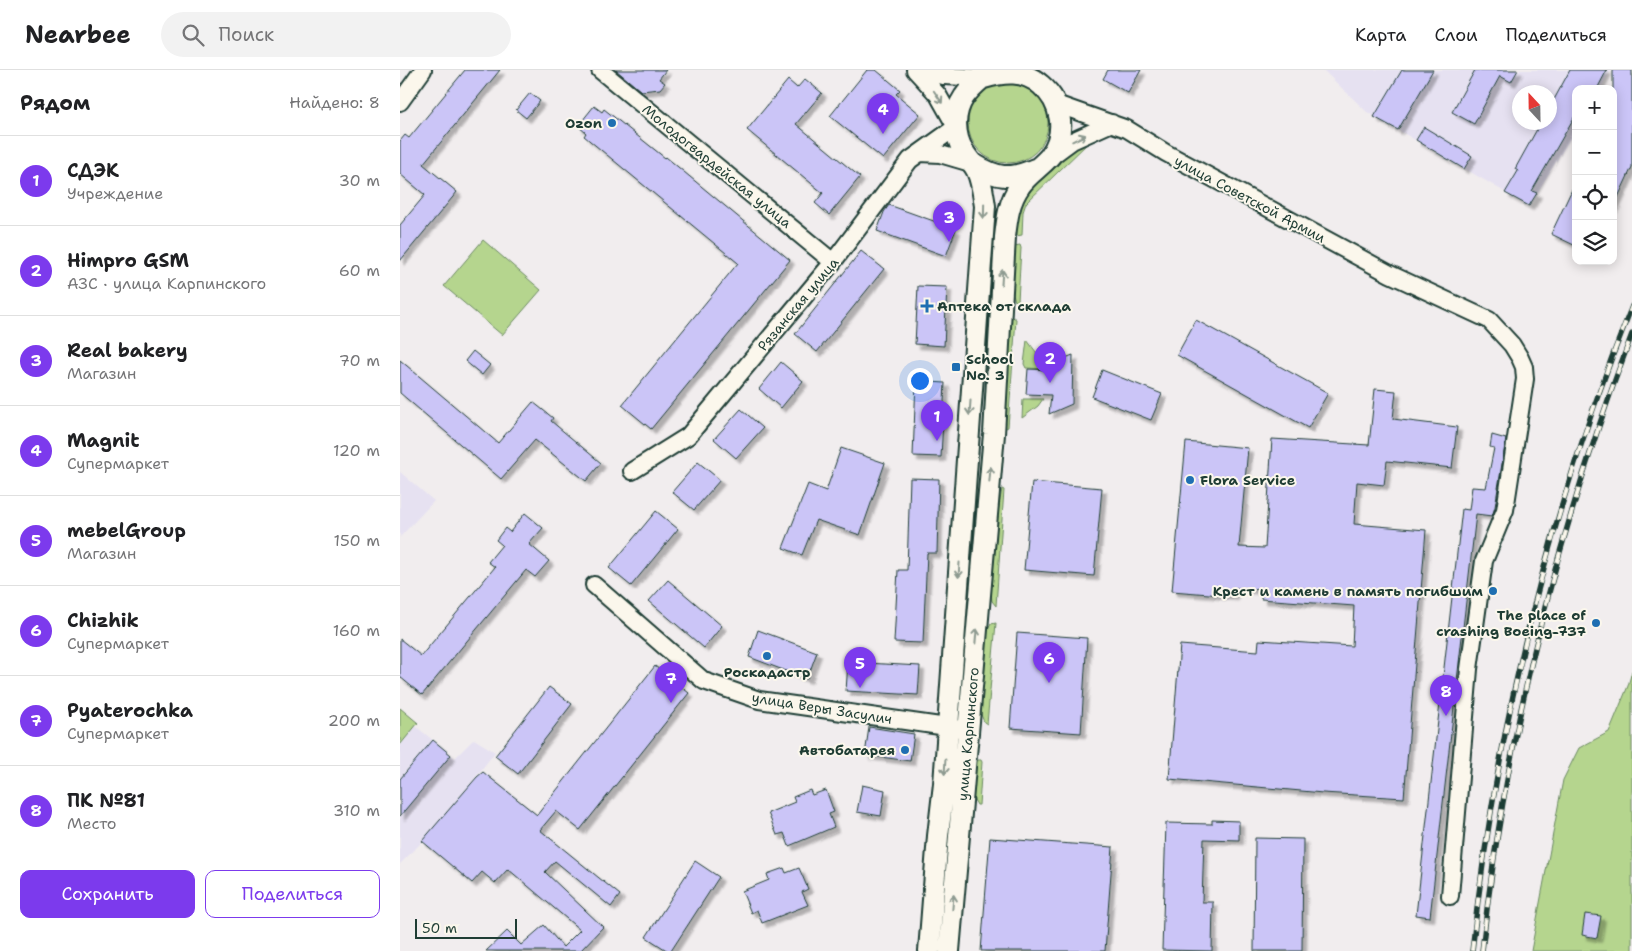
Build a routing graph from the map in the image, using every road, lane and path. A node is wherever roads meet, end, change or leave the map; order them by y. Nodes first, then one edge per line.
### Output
1 (423, 70) edge
2 (600, 70) edge
3 (916, 70) edge
4 (1046, 70) edge
5 (988, 74) edge
6 (1053, 98) junction
7 (400, 102) edge
8 (1112, 123) junction
9 (956, 127) junction
10 (920, 153) junction
11 (1042, 163) junction
12 (974, 164) junction
13 (833, 262) junction
14 (632, 471) dead end
15 (986, 518) junction
16 (962, 521) junction
17 (594, 585) dead end
18 (947, 728) junction
19 (968, 730) junction
20 (1450, 896) dead end
21 (929, 951) edge
22 (949, 951) edge

1 - 7 street
2 - 13 street, Молодогвардейская улица
3 - 5 street
3 -> 9 street
4 - 6 main road, улица Карпинского
5 - 6 main road, улица Карпинского
5 - 9 main road, улица Карпинского
6 - 8 street, улица Советской Армии
6 - 11 main road, улица Карпинского
11 -> 8 street
8 - 20 street, улица Советской Армии
9 - 10 street, Рязанская улица
9 - 12 main road, улица Карпинского
10 - 12 street
10 - 13 street, Рязанская улица
11 - 12 main road, улица Карпинского
15 -> 11 main road, улица Карпинского
12 -> 16 main road, улица Карпинского
13 - 14 street, Рязанская улица
15 - 16 main road
19 -> 15 main road, улица Карпинского
16 -> 18 main road, улица Карпинского
17 - 18 street, улица Веры Засулич
18 - 19 street, улица Веры Засулич
18 -> 21 main road, улица Карпинского
22 -> 19 main road, улица Карпинского

